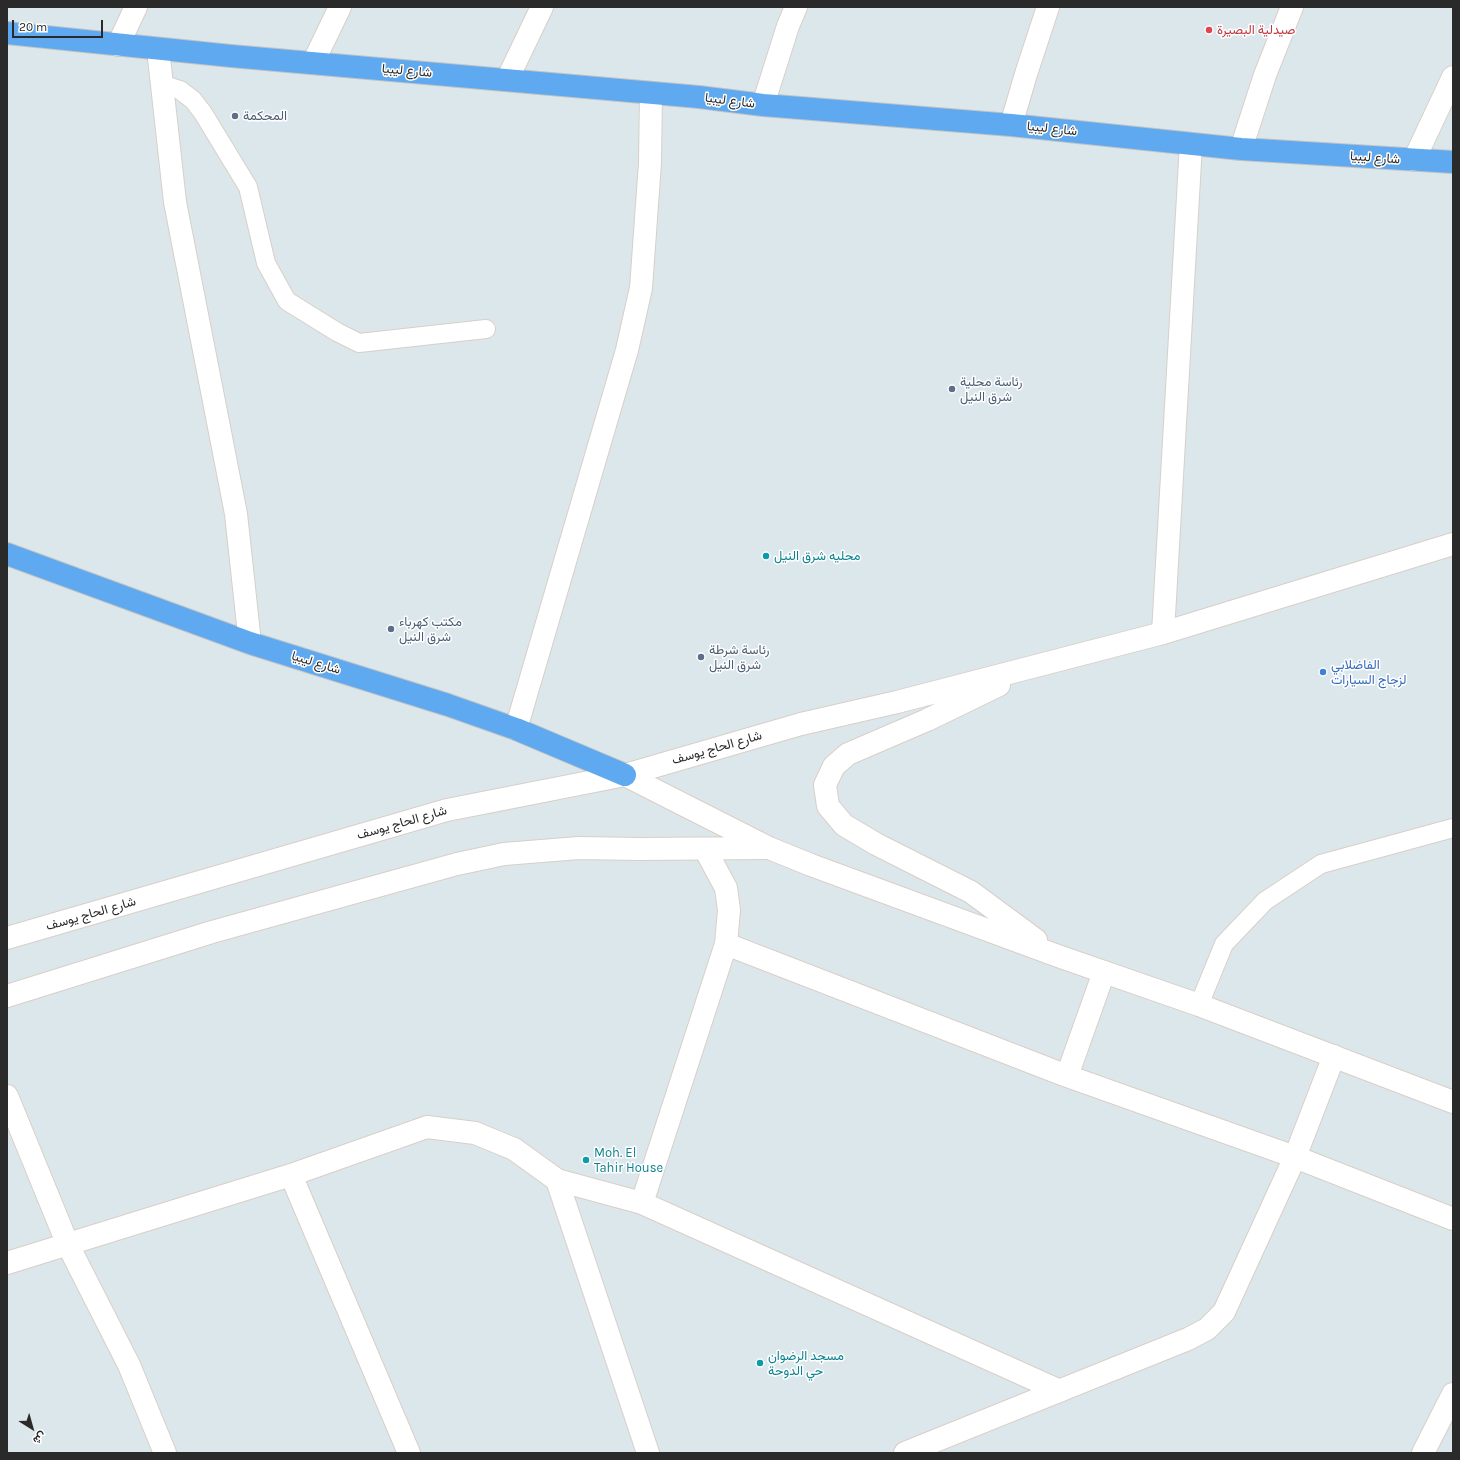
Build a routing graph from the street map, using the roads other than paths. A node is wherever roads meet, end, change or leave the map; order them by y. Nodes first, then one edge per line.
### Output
1 (136, 7) edge
2 (340, 7) edge
3 (542, 7) edge
4 (796, 7) edge
5 (1048, 7) edge
6 (1292, 7) edge
7 (7, 33) edge
8 (118, 45) junction
9 (158, 49) junction
10 (312, 63) junction
11 (1453, 77) edge
12 (506, 80) junction
13 (161, 84) junction
14 (651, 93) junction
15 (763, 105) junction
16 (1011, 125) junction
17 (1191, 144) junction
18 (1241, 149) junction
19 (1414, 160) junction
20 (1453, 162) edge
21 (486, 329) dead end
22 (1453, 544) edge
23 (7, 554) edge
24 (1163, 633) junction
25 (250, 643) junction
26 (1047, 662) junction
27 (516, 729) junction
28 (624, 775) junction
29 (1453, 828) edge
30 (769, 848) junction
31 (705, 849) junction
32 (7, 938) edge
33 (726, 944) junction
34 (1058, 956) junction
35 (1104, 972) junction
36 (7, 996) edge
37 (1199, 1005) junction
38 (1334, 1056) junction
39 (1067, 1076) junction
40 (7, 1096) edge
41 (1453, 1102) edge
42 (1295, 1157) junction
43 (291, 1175) junction
44 (557, 1180) junction
45 (642, 1203) junction
46 (1453, 1219) edge
47 (68, 1245) junction
48 (7, 1263) edge
49 (1060, 1391) junction
50 (1453, 1394) edge
51 (165, 1453) edge
52 (409, 1453) edge
53 (648, 1453) edge
54 (905, 1453) edge
55 (1423, 1453) edge

1 - 8 street
2 - 10 street
3 - 12 street
4 - 15 street
5 - 16 street
6 - 18 street
7 - 8 main road, شارع ليبيا
8 - 9 main road, شارع ليبيا
9 - 10 main road, شارع ليبيا
9 - 13 street
10 - 12 main road, شارع ليبيا
11 - 19 street
12 - 14 main road, شارع ليبيا
13 - 21 lane
13 - 25 street
14 - 15 main road, شارع ليبيا
14 - 27 street
15 - 16 main road, شارع ليبيا
16 - 17 main road, شارع ليبيا
17 - 18 main road, شارع ليبيا
17 - 24 street
18 - 19 main road, شارع ليبيا
19 - 20 main road, شارع ليبيا
22 - 24 street
23 - 25 main road, شارع ليبيا
24 - 26 street
25 - 27 main road, شارع ليبيا
26 - 28 street, شارع الحاج يوسف
26 - 34 street
27 - 28 main road, شارع ليبيا
28 - 30 street
28 - 32 street, شارع الحاج يوسف
29 - 37 lane
30 - 31 street
30 - 34 street
31 - 33 street
31 - 36 street
33 - 39 street
33 - 45 street
34 - 35 street
35 - 37 street
35 - 39 street
37 - 38 street
38 - 41 street
38 - 42 street
39 - 42 street
40 - 47 street
42 - 46 street
42 - 49 street
43 - 44 street
43 - 47 street
43 - 52 street
44 - 45 street
44 - 53 street
45 - 49 street
47 - 48 street
47 - 51 street
49 - 54 street
50 - 55 street

